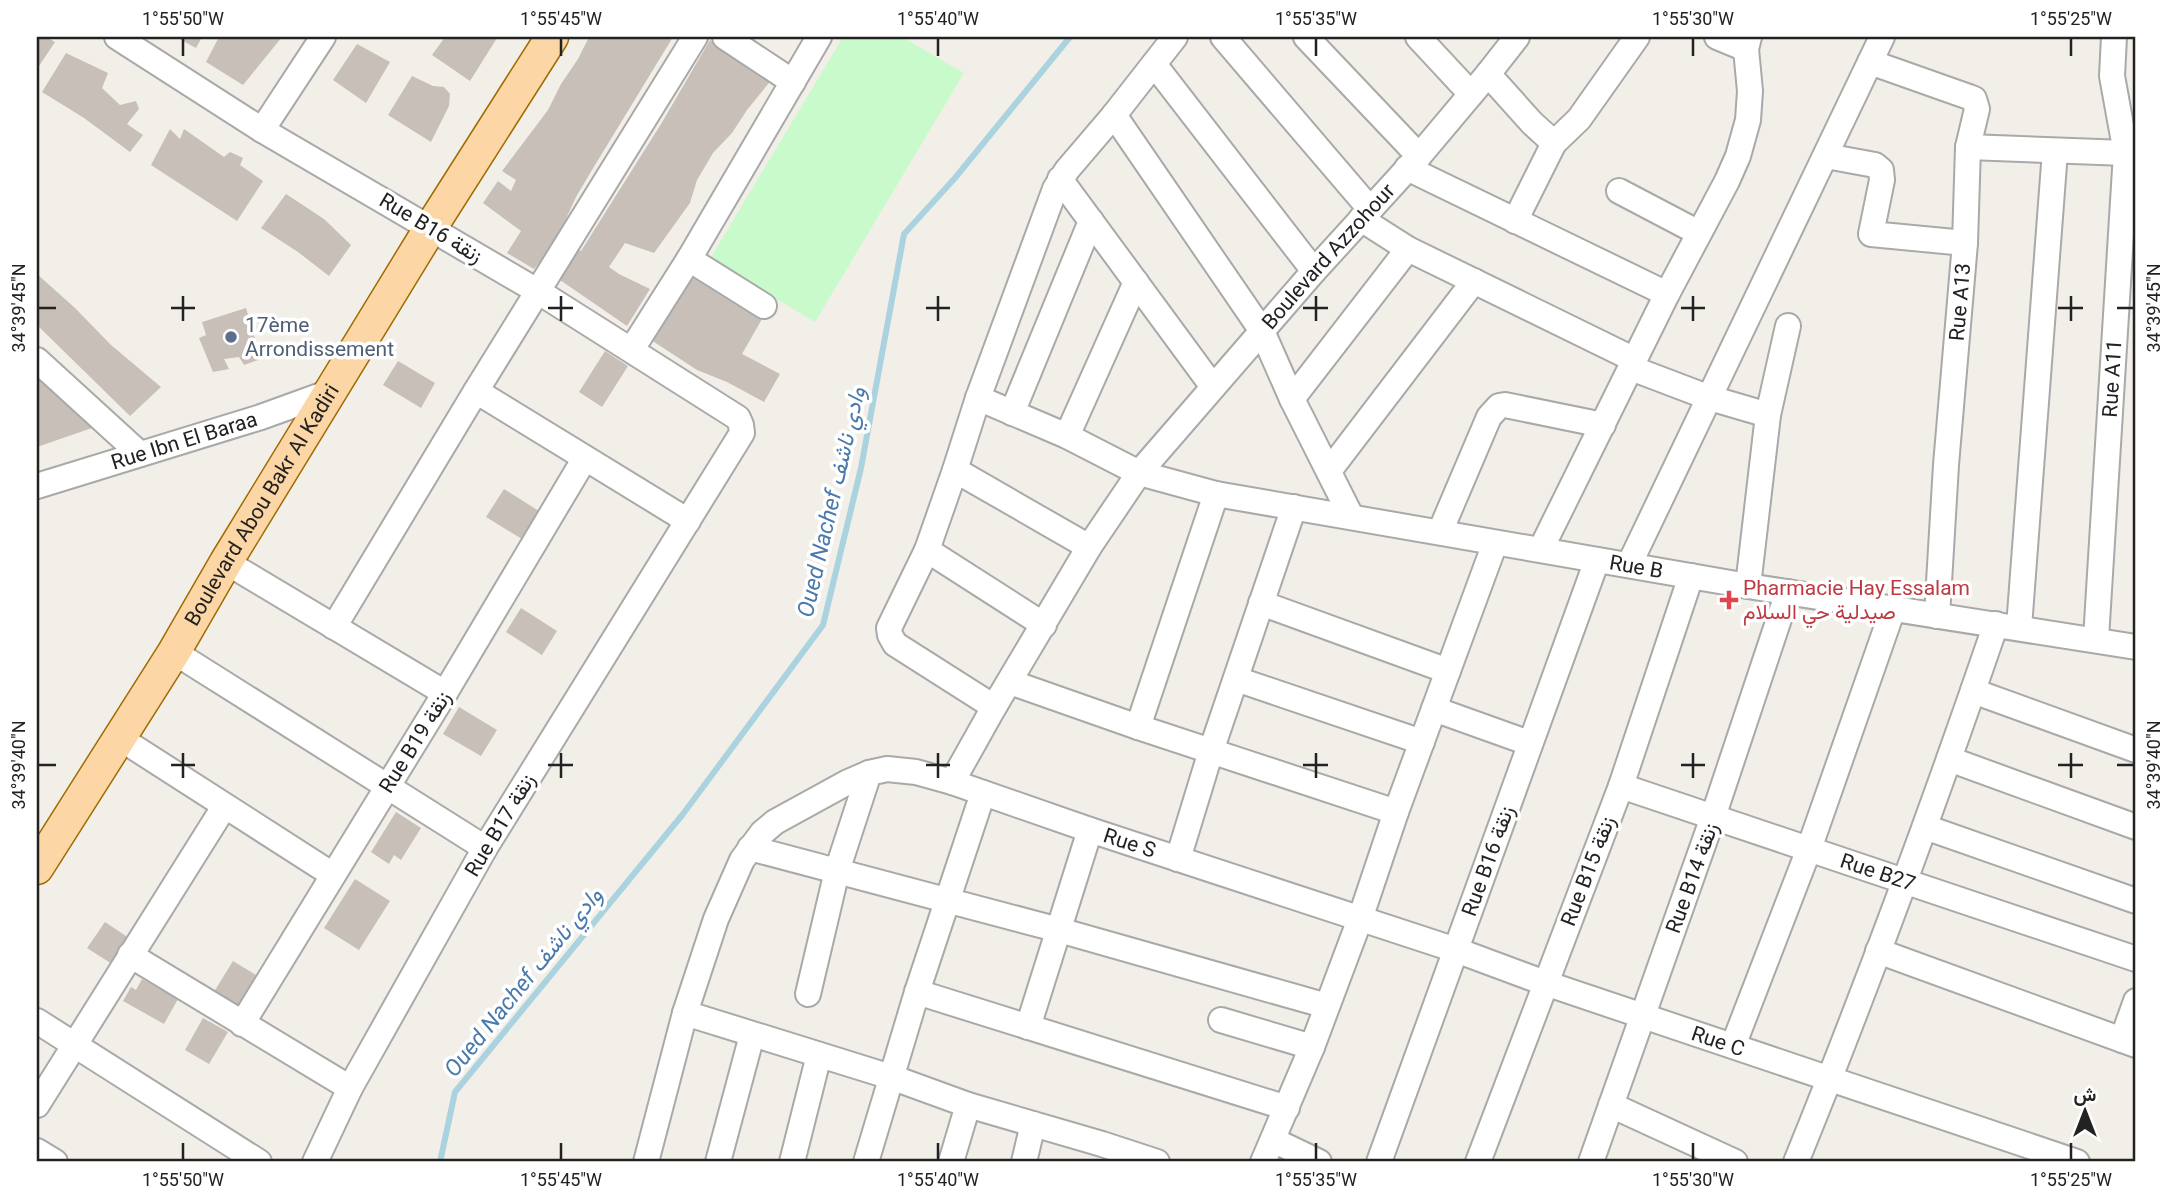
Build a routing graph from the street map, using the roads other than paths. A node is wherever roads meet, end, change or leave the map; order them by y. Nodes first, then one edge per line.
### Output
1 (117, 37) edge
2 (323, 37) edge
3 (552, 37) edge
4 (695, 37) edge
5 (725, 37) edge
6 (819, 37) edge
7 (1175, 37) edge
8 (1223, 37) edge
9 (1306, 37) edge
10 (1418, 37) edge
11 (1517, 37) edge
12 (1637, 37) edge
13 (1717, 37) edge
14 (1882, 37) edge
15 (2114, 37) edge
16 (1747, 43) edge
17 (1870, 62) junction
18 (1154, 64) junction
19 (1488, 74) junction
20 (793, 82) junction
21 (1471, 94) junction
22 (1114, 115) junction
23 (262, 130) junction
24 (1555, 143) junction
25 (1968, 147) junction
26 (2055, 151) junction
27 (2126, 153) junction
28 (1826, 156) junction
29 (1413, 162) junction
30 (1060, 179) junction
31 (1619, 191) dead end
32 (1366, 214) junction
33 (1091, 221) junction
34 (1515, 221) junction
35 (431, 227) junction
36 (1699, 233) junction
37 (1965, 243) junction
38 (1408, 249) junction
39 (690, 259) junction
40 (1314, 271) junction
41 (2128, 279) edge
42 (1474, 281) junction
43 (1136, 282) junction
44 (539, 292) junction
45 (1667, 294) junction
46 (764, 306) dead end
47 (1788, 326) dead end
48 (1262, 331) junction
49 (632, 349) junction
50 (37, 360) edge
51 (1633, 364) junction
52 (1213, 387) junction
53 (476, 391) junction
54 (330, 392) junction
55 (978, 398) junction
56 (1710, 398) junction
57 (1293, 399) junction
58 (1012, 413) junction
59 (1768, 415) junction
60 (741, 425) joint
61 (1603, 425) junction
62 (1067, 436) junction
63 (141, 454) junction
64 (585, 458) junction
65 (956, 470) junction
66 (1329, 471) junction
67 (1139, 472) junction
68 (40, 489) edge
69 (1216, 494) junction
70 (1294, 508) junction
71 (1351, 516) junction
72 (688, 521) junction
73 (1440, 533) junction
74 (1495, 543) junction
75 (1090, 547) junction
76 (1541, 549) junction
77 (927, 550) junction
78 (1597, 560) junction
79 (226, 562) junction
80 (1629, 565) junction
81 (1691, 576) junction
82 (1748, 586) junction
83 (1788, 592) junction
84 (1261, 603) junction
85 (1893, 609) junction
86 (1937, 616) junction
87 (1044, 625) junction
88 (2007, 626) junction
89 (334, 628) junction
90 (2096, 639) junction
91 (2136, 647) edge
92 (174, 652) junction
93 (1448, 671) junction
94 (1237, 680) junction
95 (1010, 682) junction
96 (1973, 691) junction
97 (444, 693) junction
98 (994, 707) junction
99 (1434, 709) junction
100 (1138, 727) junction
101 (118, 737) junction
102 (1422, 742) junction
103 (1530, 743) junction
104 (2136, 750) edge
105 (1212, 751) junction
106 (1949, 759) junction
107 (869, 773) junction
108 (952, 782) junction
109 (387, 785) junction
110 (1620, 786) junction
111 (983, 793) junction
112 (224, 807) junction
113 (1396, 812) junction
114 (1713, 817) junction
115 (1925, 827) junction
116 (2136, 827) edge
117 (1090, 830) junction
118 (485, 848) junction
119 (750, 848) junction
120 (1809, 849) junction
121 (1178, 859) junction
122 (37, 868) edge
123 (837, 871) junction
124 (333, 875) junction
125 (1905, 881) junction
126 (947, 901) junction
127 (2136, 901) edge
128 (1360, 919) junction
129 (1059, 930) junction
130 (1456, 950) junction
131 (1878, 951) junction
132 (130, 955) junction
133 (2136, 959) edge
134 (1545, 983) junction
135 (917, 992) junction
136 (808, 994) dead end
137 (2136, 1001) edge
138 (1327, 1006) junction
139 (685, 1013) junction
140 (1642, 1016) junction
141 (1221, 1020) dead end
142 (37, 1021) edge
143 (242, 1024) junction
144 (1028, 1027) junction
145 (752, 1035) junction
146 (2129, 1042) edge
147 (74, 1045) junction
148 (1312, 1046) junction
149 (1733, 1046) junction
150 (819, 1055) junction
151 (891, 1077) junction
152 (1830, 1079) junction
153 (350, 1088) junction
154 (37, 1105) edge
155 (968, 1105) junction
156 (1611, 1105) junction
157 (1286, 1108) junction
158 (1033, 1124) junction
159 (37, 1151) edge
160 (1268, 1151) edge
161 (1100, 1153) edge
162 (1799, 1161) edge
163 (55, 1162) edge
164 (259, 1162) edge
165 (315, 1162) edge
166 (646, 1162) edge
167 (718, 1162) edge
168 (792, 1162) edge
169 (866, 1162) edge
170 (951, 1162) edge
171 (1024, 1162) edge
172 (1157, 1162) edge
173 (1319, 1162) edge
174 (1379, 1162) edge
175 (1478, 1162) edge
176 (1591, 1162) edge
177 (1735, 1162) edge
178 (2077, 1162) edge

1 - 23 street, Rue B16 زنقة
2 - 23 street
3 - 35 main road, Boulevard Abou Bakr Al Kadiri
4 - 44 street
5 - 20 street
6 - 20 street
7 - 18 street
8 - 32 street
9 - 29 street
10 - 21 street
11 - 19 street, Boulevard Azzohour
12 - 24 street
13 - 16 street
14 - 17 street
15 - 27 street, Rue A11
16 - 36 street
17 - 25 street, Rue A13
17 - 28 street
18 - 22 street
18 - 40 street
19 - 21 street, Boulevard Azzohour
19 - 24 street
20 - 39 street
21 - 29 street, Boulevard Azzohour
22 - 30 street
22 - 48 street
23 - 35 street, Rue B16 زنقة
24 - 34 street
25 - 26 street
25 - 37 street, Rue A13
26 - 27 street
26 - 88 street
27 - 41 street, Rue A11
28 - 37 street
28 - 56 street
29 - 32 street, Boulevard Azzohour
29 - 34 street
30 - 33 street
30 - 55 street
31 - 36 street
32 - 38 street
32 - 40 street, Boulevard Azzohour
33 - 43 street
33 - 58 street
34 - 45 street
35 - 44 street, Rue B16 زنقة
35 - 54 main road, Boulevard Abou Bakr Al Kadiri
36 - 45 street
37 - 86 street, Rue A13
38 - 42 street
38 - 57 street
39 - 46 street
39 - 49 street
40 - 48 street, Boulevard Azzohour
41 - 90 street, Rue A11
42 - 51 street
42 - 66 street
43 - 52 street
43 - 62 street
44 - 49 street, Rue B16 زنقة
44 - 53 street
45 - 51 street
47 - 59 street
48 - 52 street, Boulevard Azzohour
48 - 57 street
49 - 60 street, Rue B16 زنقة
50 - 63 street
51 - 56 street
51 - 61 street
52 - 67 street, Boulevard Azzohour
53 - 64 street
53 - 89 street
54 - 63 street, Rue Ibn El Baraa
54 - 79 main road, Boulevard Abou Bakr Al Kadiri
55 - 58 street, Rue B
55 - 65 street
56 - 59 street
56 - 80 street
57 - 66 street
58 - 62 street, Rue B
59 - 82 street
60 - 72 street, Rue B17 زنقة
61 - 73 street
61 - 76 street
62 - 67 street, Rue B
63 - 68 street, Rue Ibn El Baraa
64 - 72 street
64 - 97 street, Rue B19 زنقة
65 - 75 street
65 - 77 street
66 - 71 street
67 - 69 street, Rue B
67 - 75 street, Boulevard Azzohour
69 - 70 street, Rue B
69 - 100 street
70 - 71 street, Rue B
70 - 84 street
71 - 73 street, Rue B
72 - 118 street, Rue B17 زنقة
73 - 74 street, Rue B
74 - 76 street, Rue B
74 - 93 street
75 - 87 street, Boulevard Azzohour
76 - 78 street, Rue B
77 - 87 street
77 - 98 street
78 - 80 street, Rue B
78 - 103 street, Rue B16 زنقة
79 - 89 street
79 - 92 main road, Boulevard Abou Bakr Al Kadiri
80 - 81 street, Rue B
81 - 82 street, Rue B
81 - 110 street, Rue B15 زنقة
82 - 83 street, Rue B
83 - 85 street, Rue B
83 - 114 street, Rue B14 زنقة
84 - 93 street
84 - 94 street
85 - 86 street, Rue B
85 - 120 street
86 - 88 street, Rue B
87 - 95 street, Boulevard Azzohour
88 - 90 street, Rue B
88 - 96 street
89 - 97 street
90 - 91 street, Rue B
92 - 101 main road, Boulevard Abou Bakr Al Kadiri
92 - 109 street
93 - 99 street
94 - 102 street
94 - 105 street
95 - 98 street, Boulevard Azzohour
95 - 100 street
96 - 104 street
96 - 106 street
97 - 109 street, Rue B19 زنقة
98 - 108 street, Boulevard Azzohour
99 - 102 street
99 - 103 street
100 - 105 street
101 - 112 street
101 - 122 main road, Boulevard Abou Bakr Al Kadiri
102 - 113 street
103 - 130 street, Rue B16 زنقة
105 - 113 street
105 - 121 street
106 - 115 street
106 - 116 street
107 - 108 street, Rue S
107 - 119 street
107 - 123 street
108 - 111 street, Rue S
109 - 118 street
109 - 124 street, Rue B19 زنقة
110 - 114 street, Rue B27
110 - 134 street, Rue B15 زنقة
111 - 117 street, Rue S
111 - 126 street
112 - 124 street
112 - 132 street
113 - 128 street
114 - 120 street, Rue B27
114 - 140 street, Rue B14 زنقة
115 - 125 street
115 - 127 street
117 - 121 street, Rue S
117 - 129 street
118 - 153 street, Rue B17 زنقة
119 - 123 street
119 - 139 street
120 - 125 street, Rue B27
120 - 149 street
121 - 128 street, Rue S
123 - 126 street
123 - 136 street
124 - 143 street, Rue B19 زنقة
125 - 131 street
125 - 133 street, Rue B27
126 - 129 street
126 - 135 street
128 - 130 street, Rue C
128 - 138 street
129 - 138 street
129 - 144 street
130 - 134 street, Rue C
130 - 174 street, Rue B16 زنقة
131 - 146 street
131 - 152 street
132 - 143 street
132 - 147 street
134 - 140 street, Rue C
134 - 175 street, Rue B15 زنقة
135 - 144 street
135 - 151 street
137 - 146 street
138 - 148 street
139 - 145 street
139 - 166 street
140 - 149 street, Rue C
140 - 156 street, Rue B14 زنقة
141 - 148 street
142 - 147 street
143 - 153 street
144 - 157 street
145 - 150 street
145 - 167 street
147 - 154 street
147 - 164 street
148 - 157 street
149 - 152 street, Rue C
150 - 151 street
150 - 168 street
151 - 155 street
151 - 169 street
152 - 162 street
152 - 178 street, Rue C
153 - 165 street, Rue B17 زنقة
155 - 158 street
155 - 170 street
156 - 176 street, Rue B14 زنقة
156 - 177 street
157 - 160 street
158 - 161 street
158 - 171 street
159 - 163 street
160 - 173 street
161 - 172 street

